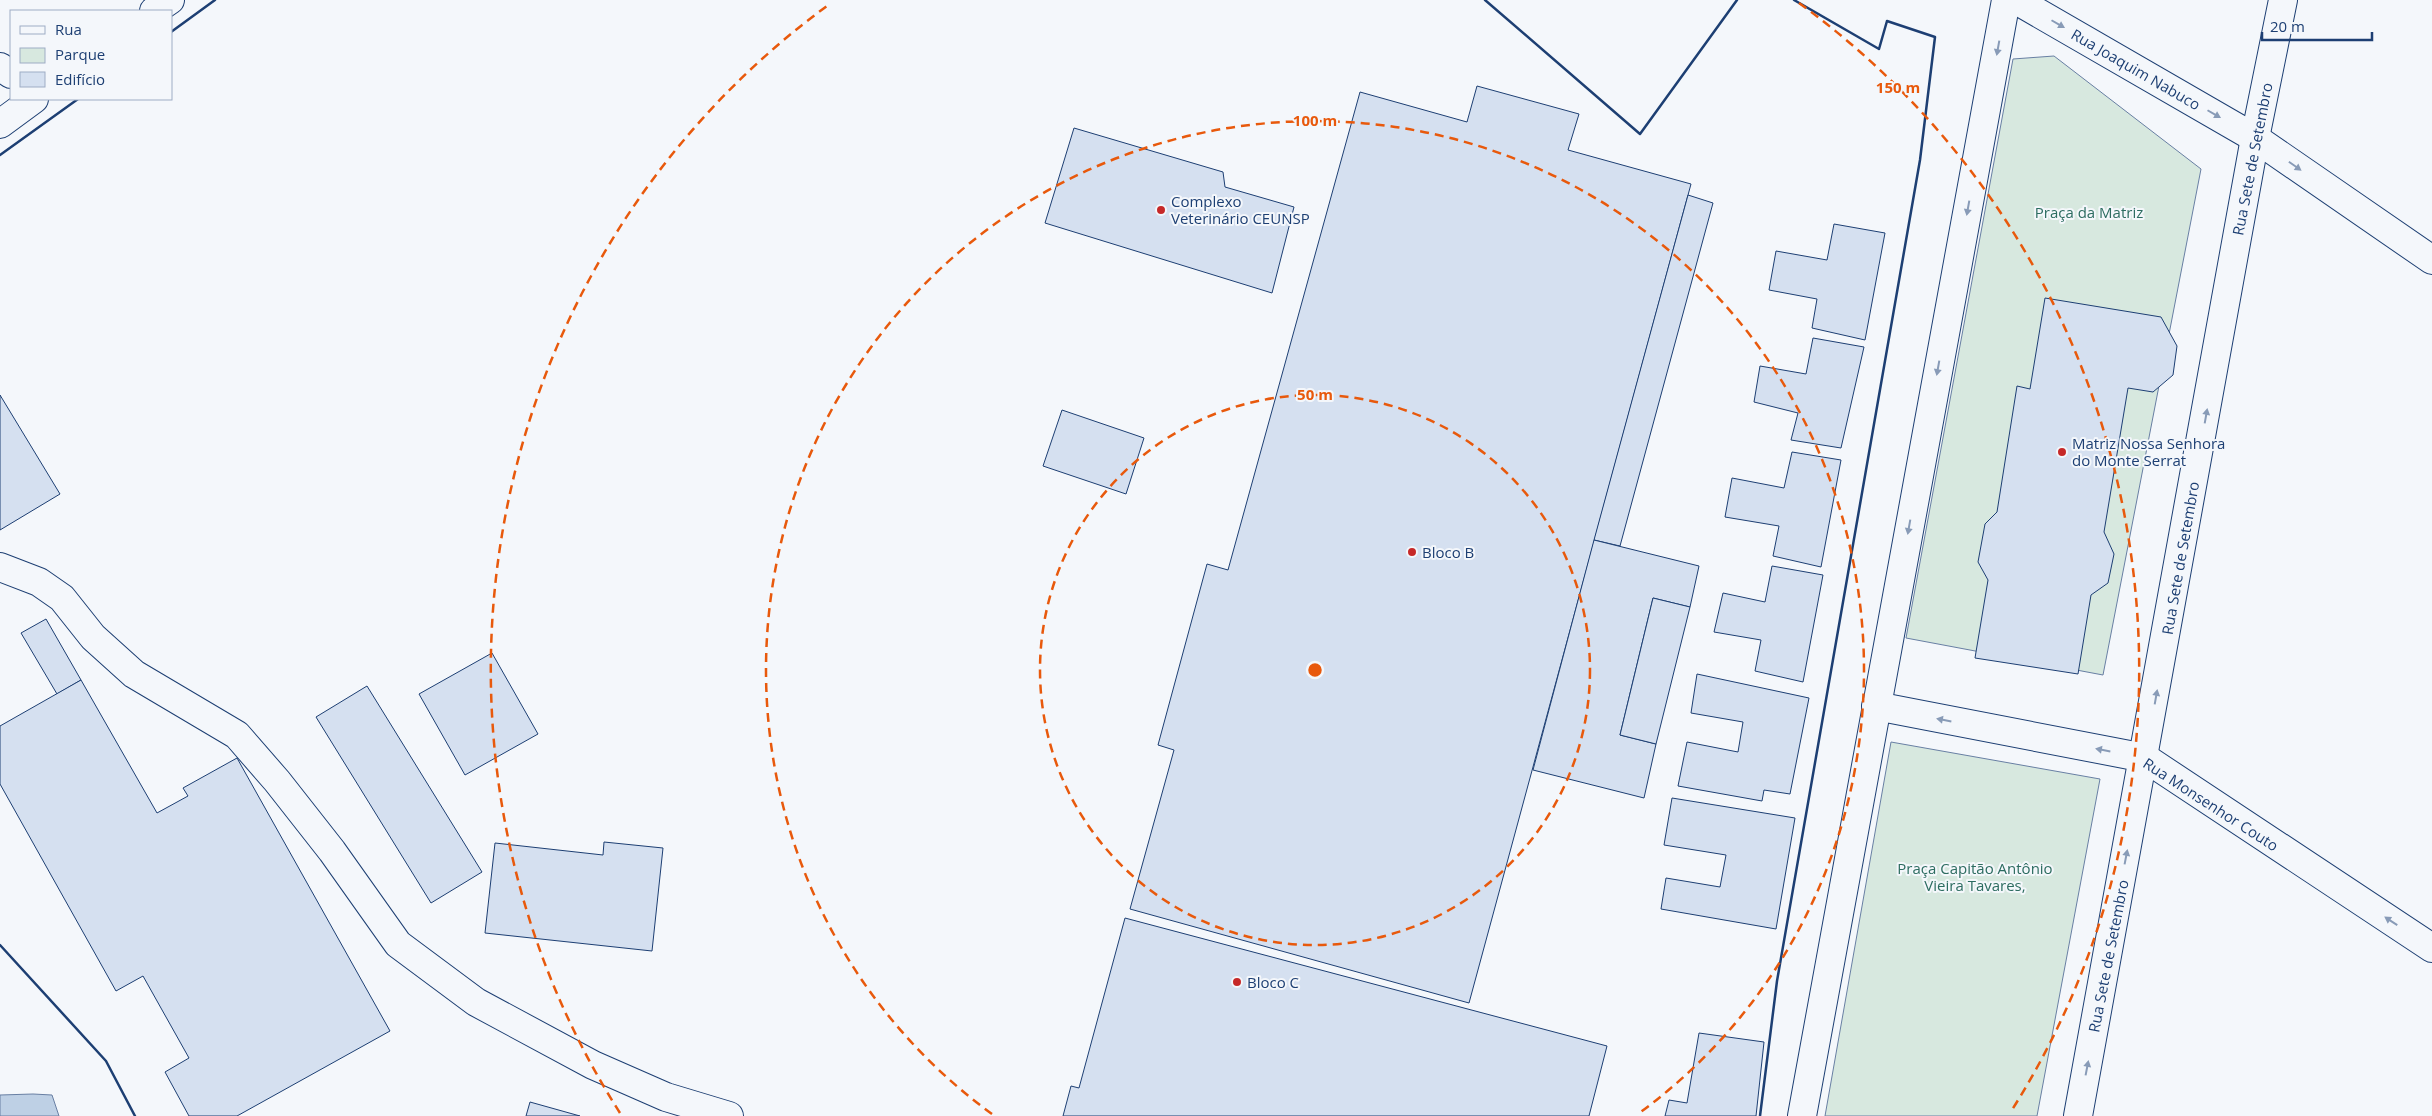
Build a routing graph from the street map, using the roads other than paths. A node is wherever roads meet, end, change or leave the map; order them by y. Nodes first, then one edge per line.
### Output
1 (170, 0) edge
2 (2006, 0) edge
3 (2016, 0) edge
4 (2283, 0) edge
5 (155, 10) edge
6 (33, 100) edge
7 (1, 122) edge
8 (2255, 138) junction
9 (2432, 260) edge
10 (0, 567) edge
11 (1876, 706) junction
12 (2145, 758) junction
13 (2432, 948) edge
14 (729, 1116) edge
15 (1802, 1116) edge
16 (2078, 1116) edge

1 - 5 street
2 -> 11 street
3 -> 8 street, Rua Joaquim Nabuco
4 - 8 street, Rua Sete de Setembro
6 - 7 street
8 -> 9 street, Rua Joaquim Nabuco
12 -> 8 street, Rua Sete de Setembro
10 - 14 street
12 -> 11 street, Rua Monsenhor Couto
11 - 15 street
13 -> 12 street, Rua Monsenhor Couto
16 -> 12 street, Rua Sete de Setembro

